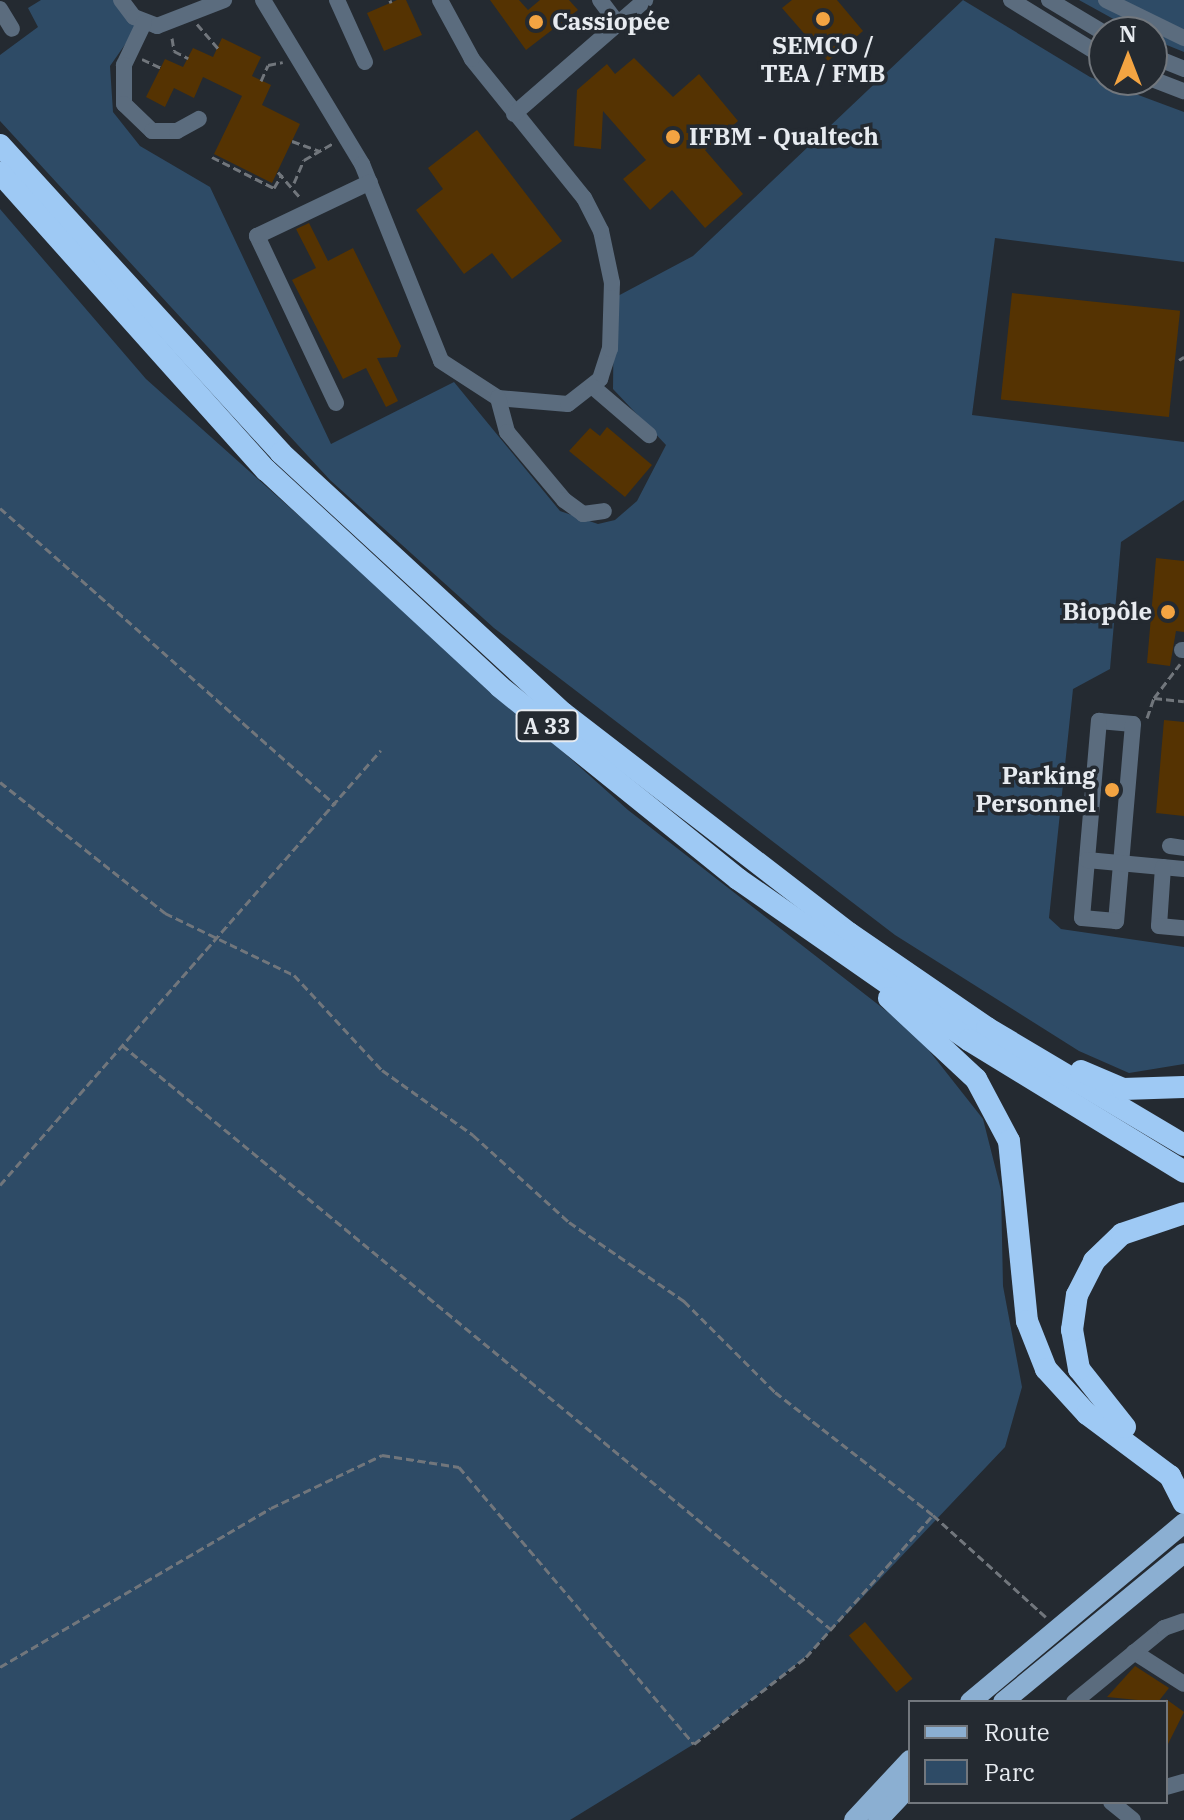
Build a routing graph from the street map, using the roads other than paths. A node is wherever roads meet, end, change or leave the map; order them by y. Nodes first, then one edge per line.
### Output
1 (121, 0) edge
2 (224, 0) edge
3 (263, 0) edge
4 (337, 0) edge
5 (440, 0) edge
6 (600, 0) edge
7 (645, 0) edge
8 (1011, 0) edge
9 (1049, 0) edge
10 (1106, 0) edge
11 (0, 9) edge
12 (197, 10) edge
13 (144, 23) junction
14 (1088, 23) edge
15 (618, 24) junction
16 (12, 29) dead end
17 (1184, 38) edge
18 (1088, 47) edge
19 (365, 62) dead end
20 (514, 114) junction
21 (199, 119) dead end
22 (0, 145) edge
23 (0, 173) edge
24 (370, 182) junction
25 (593, 387) junction
26 (498, 398) junction
27 (336, 403) dead end
28 (649, 435) dead end
29 (604, 511) dead end
30 (1087, 860) junction
31 (1121, 863) junction
32 (1163, 867) junction
33 (1184, 869) edge
34 (1184, 928) edge
35 (837, 949) junction
36 (949, 1002) junction
37 (1184, 1087) edge
38 (1184, 1145) edge
39 (1184, 1172) edge
40 (1184, 1213) edge
41 (1184, 1470) edge
42 (1184, 1503) edge
43 (1184, 1523) edge
44 (1178, 1558) edge
45 (1184, 1621) edge
46 (1134, 1652) junction
47 (1184, 1684) edge
48 (972, 1700) edge
49 (1011, 1700) edge
50 (1076, 1700) edge
51 (908, 1762) edge
52 (908, 1788) edge
53 (1113, 1804) edge
54 (854, 1820) edge
55 (878, 1820) edge
56 (1133, 1820) edge

1 - 13 street
2 - 12 street
3 - 24 street
4 - 19 street
5 - 20 street
6 - 15 street
7 - 15 street
8 - 18 street
9 - 14 street
10 - 17 street
11 - 16 street
12 - 13 street
13 - 21 street
15 - 20 street
20 - 25 street
22 - 36 highway, A 33
23 - 35 highway, A 33
24 - 26 street
24 - 27 street
25 - 26 street
25 - 28 street
26 - 29 street
30 - 31 street
30 - 31 street
30 - 31 street
31 - 32 street
32 - 33 street
32 - 34 street
35 - 39 highway, A 33
35 - 42 highway
36 - 37 highway
36 - 38 highway, A 33
40 - 41 highway
43 - 48 main road
44 - 49 main road
45 - 46 street
46 - 47 street
46 - 50 street
51 - 54 main road
52 - 55 main road
53 - 56 street

